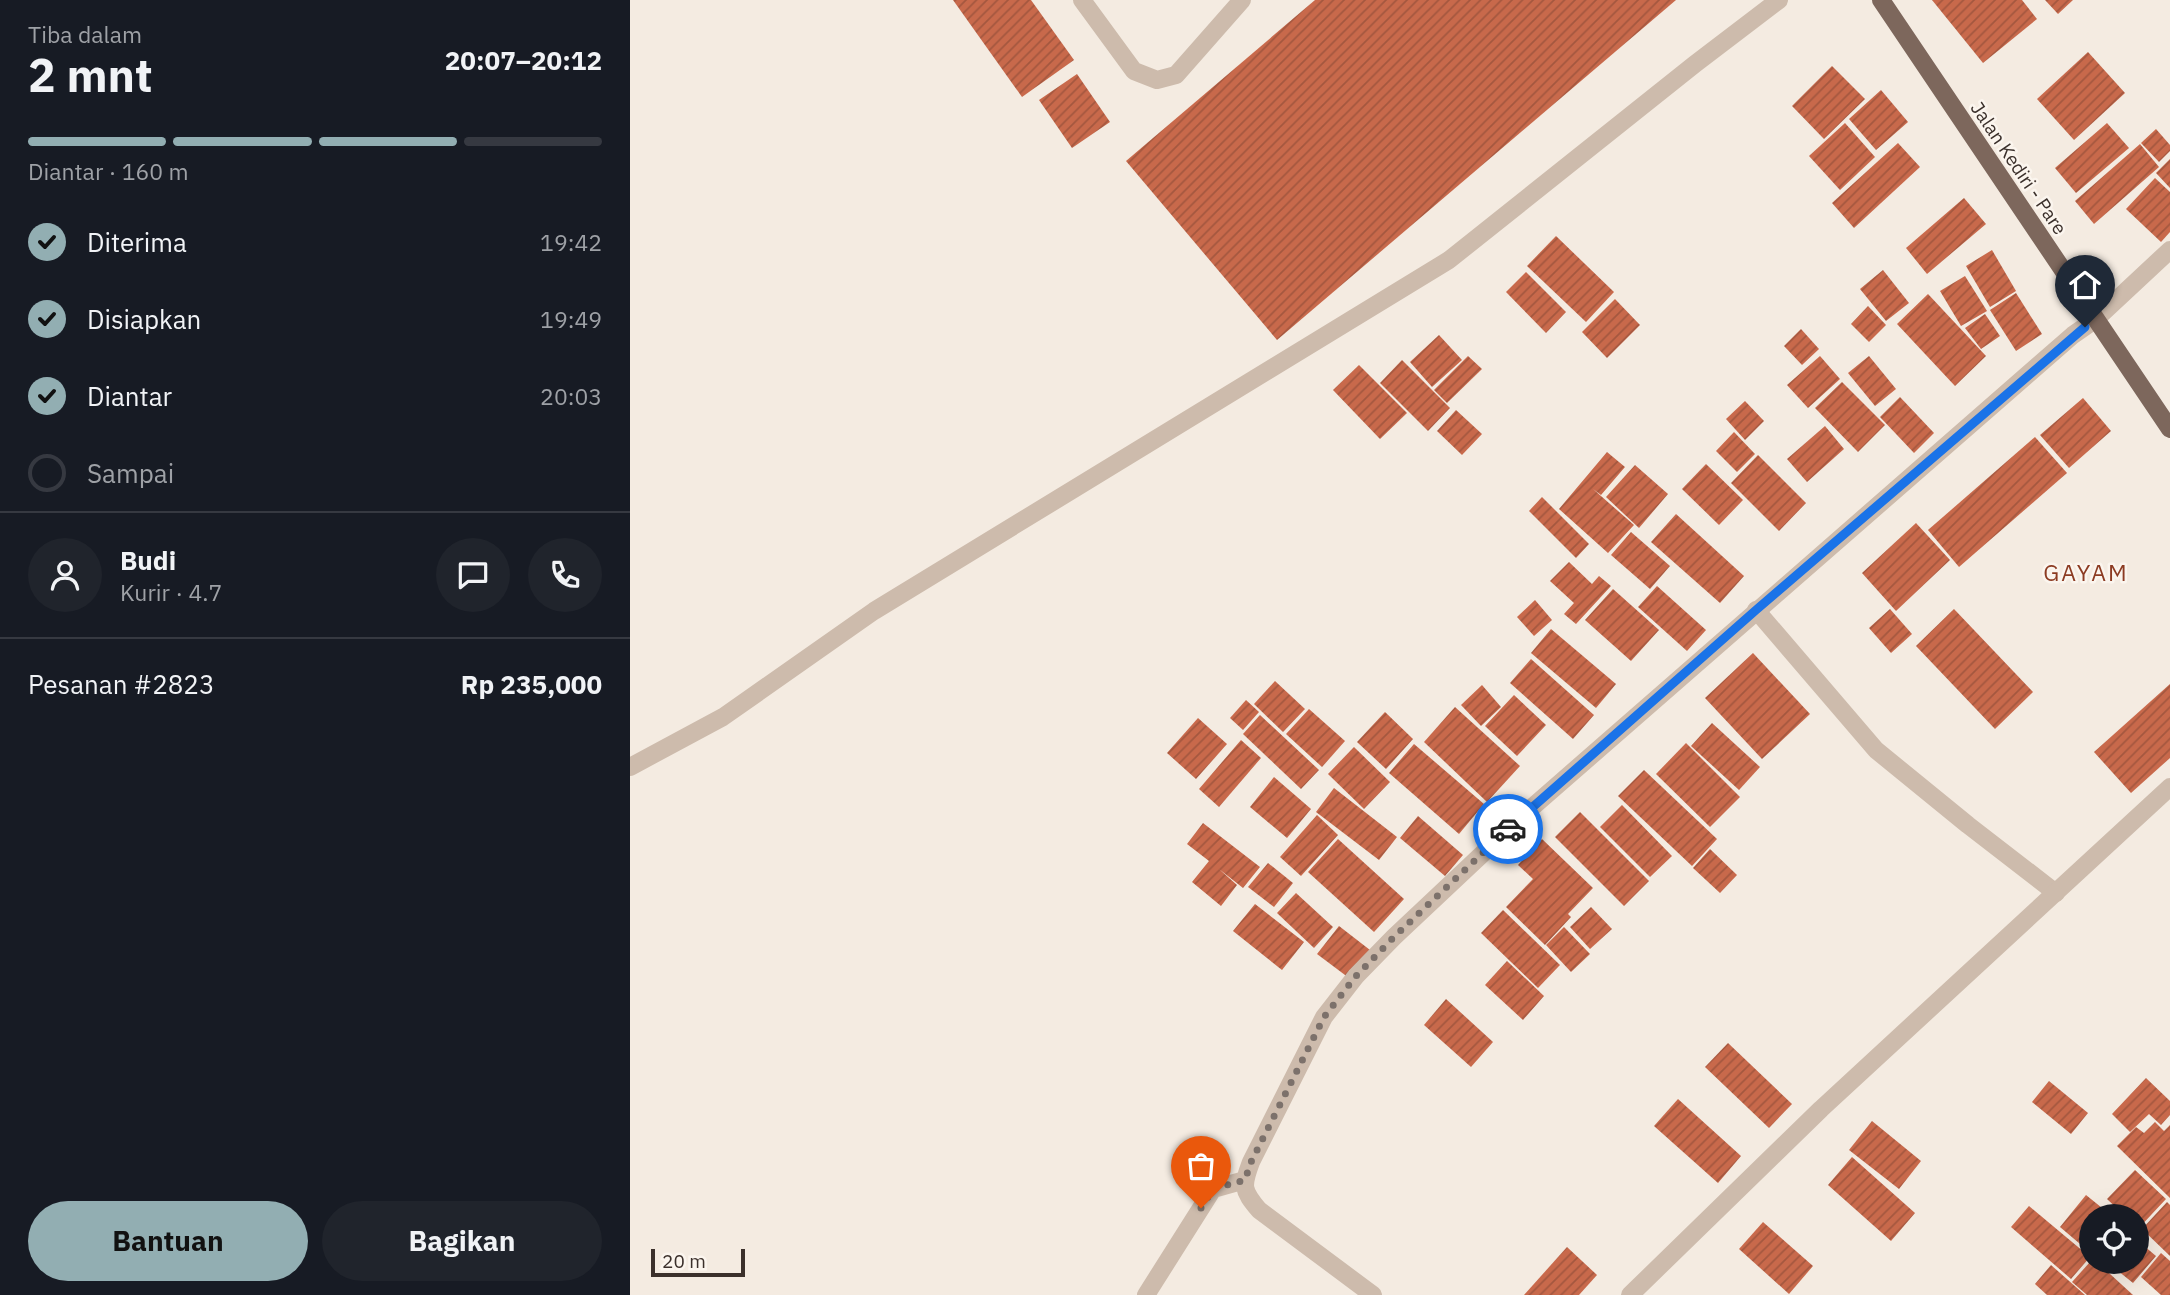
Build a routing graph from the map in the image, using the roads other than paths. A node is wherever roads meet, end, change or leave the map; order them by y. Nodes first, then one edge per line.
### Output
1 (1082, 0) edge
2 (1242, 0) edge
3 (1779, 0) edge
4 (1881, 0) edge
5 (2170, 250) edge
6 (2096, 319) junction
7 (2170, 429) edge
8 (1756, 610) junction
9 (630, 767) edge
10 (2170, 787) edge
11 (2056, 893) junction
12 (1245, 1180) junction
13 (1146, 1295) edge
14 (1373, 1295) edge
15 (1630, 1295) edge

1 - 2 street
3 - 9 street
4 - 6 main road, Jalan Kediri - Pare
5 - 6 street
6 - 7 main road, Jalan Kediri - Pare
6 - 8 street
8 - 11 street
8 - 12 street
10 - 11 street
11 - 15 street
12 - 13 street
12 - 14 street

